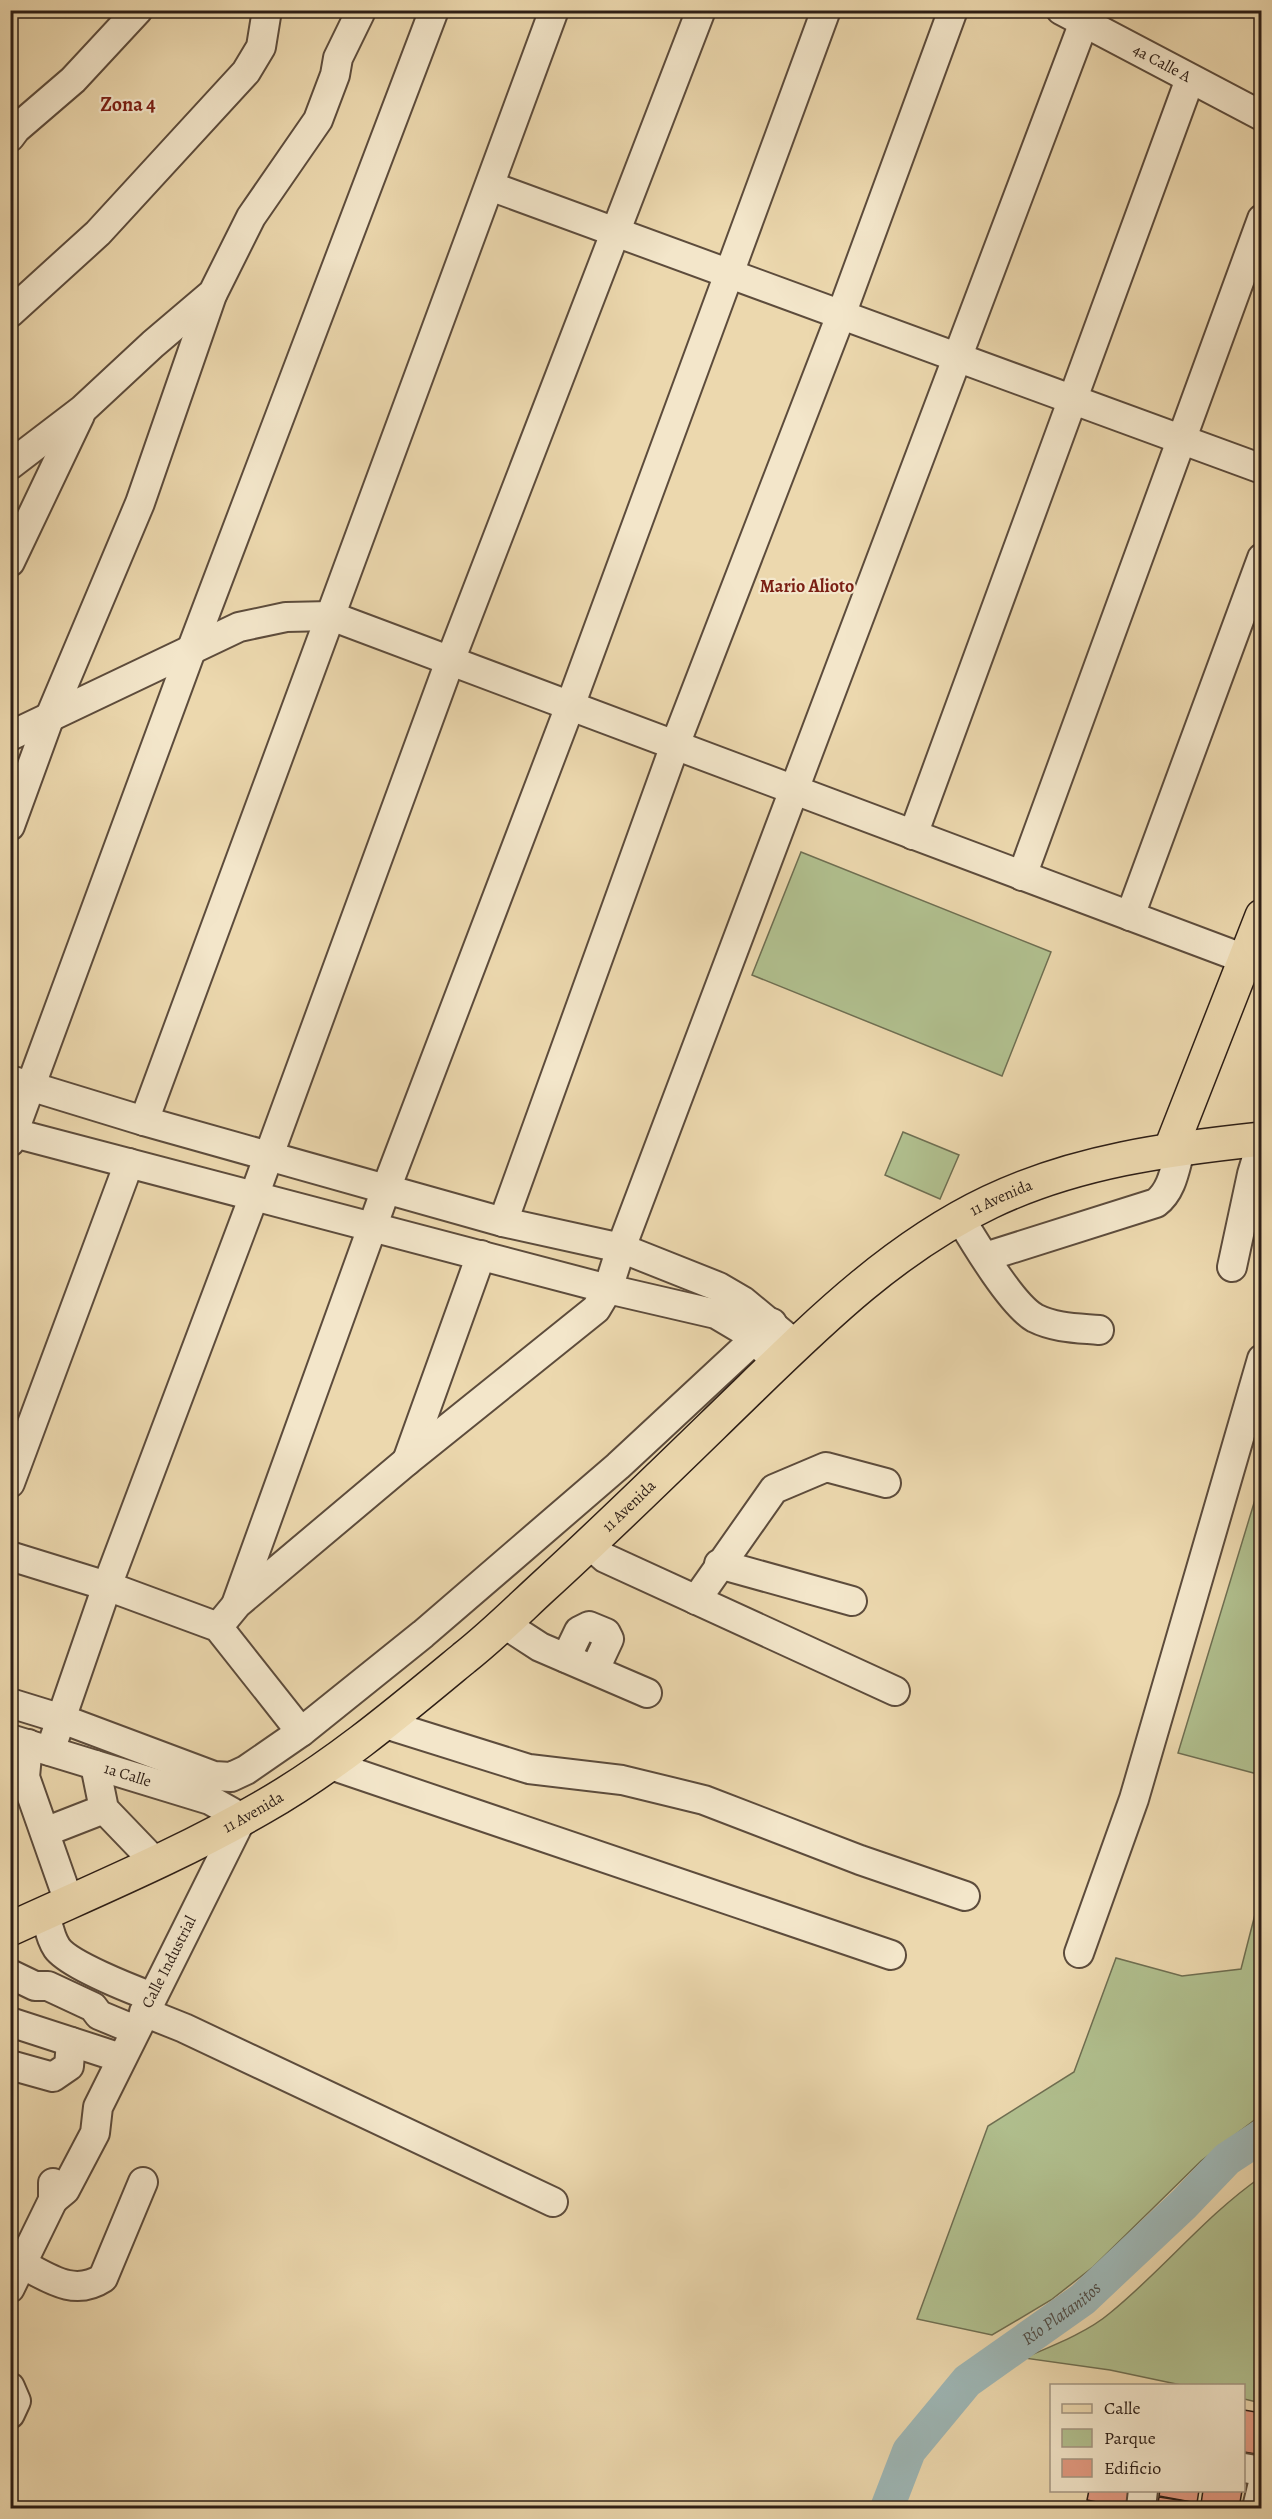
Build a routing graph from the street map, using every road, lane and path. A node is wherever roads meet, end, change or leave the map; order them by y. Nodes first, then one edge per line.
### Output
1 (138, 10) edge
2 (267, 10) edge
3 (434, 10) edge
4 (554, 10) edge
5 (701, 10) edge
6 (826, 10) edge
7 (953, 10) edge
8 (360, 13) dead end
9 (1073, 16) edge
10 (1190, 79) junction
11 (1262, 116) edge
12 (10, 137) edge
13 (490, 186) junction
14 (1262, 219) edge
15 (616, 232) junction
16 (728, 273) junction
17 (213, 293) junction
18 (10, 313) edge
19 (841, 315) junction
20 (959, 358) junction
21 (1072, 399) junction
22 (82, 410) junction
23 (1181, 439) junction
24 (10, 465) edge
25 (1262, 469) edge
26 (13, 554) edge
27 (1262, 558) edge
28 (331, 616) junction
29 (192, 648) junction
30 (450, 661) junction
31 (570, 706) junction
32 (49, 719) junction
33 (10, 736) edge
34 (675, 746) junction
35 (794, 790) junction
36 (10, 826) edge
37 (914, 835) junction
38 (1022, 876) junction
39 (1130, 916) junction
40 (1262, 916) edge
41 (1245, 959) junction
42 (21, 1083) edge
43 (144, 1121) junction
44 (12, 1136) edge
45 (1262, 1140) edge
46 (1176, 1148) junction
47 (268, 1155) junction
48 (129, 1163) junction
49 (386, 1189) junction
50 (254, 1196) junction
51 (960, 1218) junction
52 (503, 1222) junction
53 (372, 1227) junction
54 (621, 1248) junction
55 (481, 1256) junction
56 (985, 1257) junction
57 (1232, 1267) dead end
58 (608, 1289) junction
59 (1099, 1329) dead end
60 (775, 1342) junction
61 (1262, 1359) edge
62 (407, 1461) junction
63 (10, 1483) edge
64 (886, 1483) dead end
65 (589, 1544) junction
66 (10, 1556) edge
67 (719, 1564) junction
68 (106, 1586) junction
69 (696, 1600) junction
70 (852, 1602) dead end
71 (237, 1604) junction
72 (503, 1623) junction
73 (218, 1627) junction
74 (566, 1658) junction
75 (595, 1670) junction
76 (895, 1691) dead end
77 (647, 1693) dead end
78 (10, 1702) edge
79 (62, 1719) junction
80 (382, 1723) junction
81 (301, 1732) junction
82 (30, 1745) edge
83 (328, 1764) junction
84 (95, 1765) junction
85 (104, 1809) junction
86 (242, 1818) junction
87 (45, 1832) junction
88 (155, 1862) junction
89 (965, 1896) dead end
90 (57, 1907) junction
91 (10, 1929) edge
92 (1079, 1953) dead end
93 (891, 1955) dead end
94 (23, 1980) edge
95 (144, 2013) junction
96 (10, 2022) edge
97 (71, 2042) junction
98 (122, 2058) junction
99 (10, 2066) edge
100 (143, 2182) dead end
101 (553, 2202) dead end
102 (16, 2276) edge
103 (10, 2387) edge
104 (10, 2414) edge
105 (1245, 2468) edge
106 (1262, 2471) edge
107 (1262, 2487) edge
108 (1143, 2492) edge
109 (1140, 2508) edge
110 (1257, 2508) edge

1 - 12 street
2 - 18 street
3 - 29 street
4 - 13 street
5 - 15 street
6 - 16 street
7 - 19 street
8 - 17 street
9 - 10 street, 4a Calle A
9 - 20 street
10 - 11 street, 4a Calle A
10 - 21 street
13 - 15 street
13 - 28 street
14 - 23 street
15 - 16 street
15 - 30 street
16 - 19 street
16 - 31 street
17 - 22 street
17 - 32 street
19 - 20 street
19 - 34 street
20 - 21 street
20 - 35 street
21 - 23 street
21 - 37 street
22 - 24 street
22 - 26 street
23 - 25 street
23 - 38 street
27 - 39 street
28 - 29 street
28 - 30 street
28 - 43 street
29 - 32 street
29 - 42 street
30 - 31 street
30 - 47 street
31 - 34 street
31 - 49 street
32 - 33 street
32 - 36 street
34 - 35 street
34 - 52 street
35 - 37 street
35 - 54 street
37 - 38 street
38 - 39 street
39 - 41 street
40 - 41 main road
41 - 46 main road
42 - 43 street
42 - 44 street
43 - 47 street
44 - 48 street
45 - 46 main road, 11 Avenida
45 - 57 street
46 - 51 main road, 11 Avenida
46 - 56 street
47 - 49 street
47 - 50 street
48 - 50 street
48 - 63 street
49 - 52 street
49 - 53 street
50 - 53 street
50 - 68 street
51 - 56 street
51 - 60 main road, 11 Avenida
52 - 54 street
53 - 55 street
53 - 71 street
54 - 58 street
54 - 60 street
55 - 58 street
55 - 62 street
56 - 59 street
58 - 60 street
58 - 62 street
60 - 65 main road, 11 Avenida
60 - 81 street
61 - 92 street
62 - 71 street
64 - 67 street
65 - 69 street
65 - 72 main road, 11 Avenida
66 - 68 street
67 - 69 street
67 - 70 street
68 - 73 street
68 - 79 street
69 - 76 street
71 - 73 street
72 - 74 street
72 - 80 main road, 11 Avenida
73 - 81 street
74 - 75 street
74 - 75 street
75 - 77 street
78 - 79 street
79 - 81 street
79 - 82 street
80 - 83 main road, 11 Avenida
80 - 89 street
82 - 84 street, 1a Calle
82 - 87 street
83 - 86 main road, 11 Avenida
83 - 93 street
84 - 85 street
84 - 86 street, 1a Calle
85 - 87 street
85 - 88 street
86 - 88 main road, 11 Avenida
86 - 95 street, Calle Industrial
87 - 90 street
88 - 90 main road, 11 Avenida
90 - 91 main road, 11 Avenida
90 - 95 street
94 - 95 street
95 - 98 street, Calle Industrial
95 - 101 street
96 - 97 street
97 - 98 street
97 - 99 street
98 - 102 street, Calle Industrial
100 - 102 street
103 - 104 street
105 - 106 street
107 - 110 street
108 - 109 street

